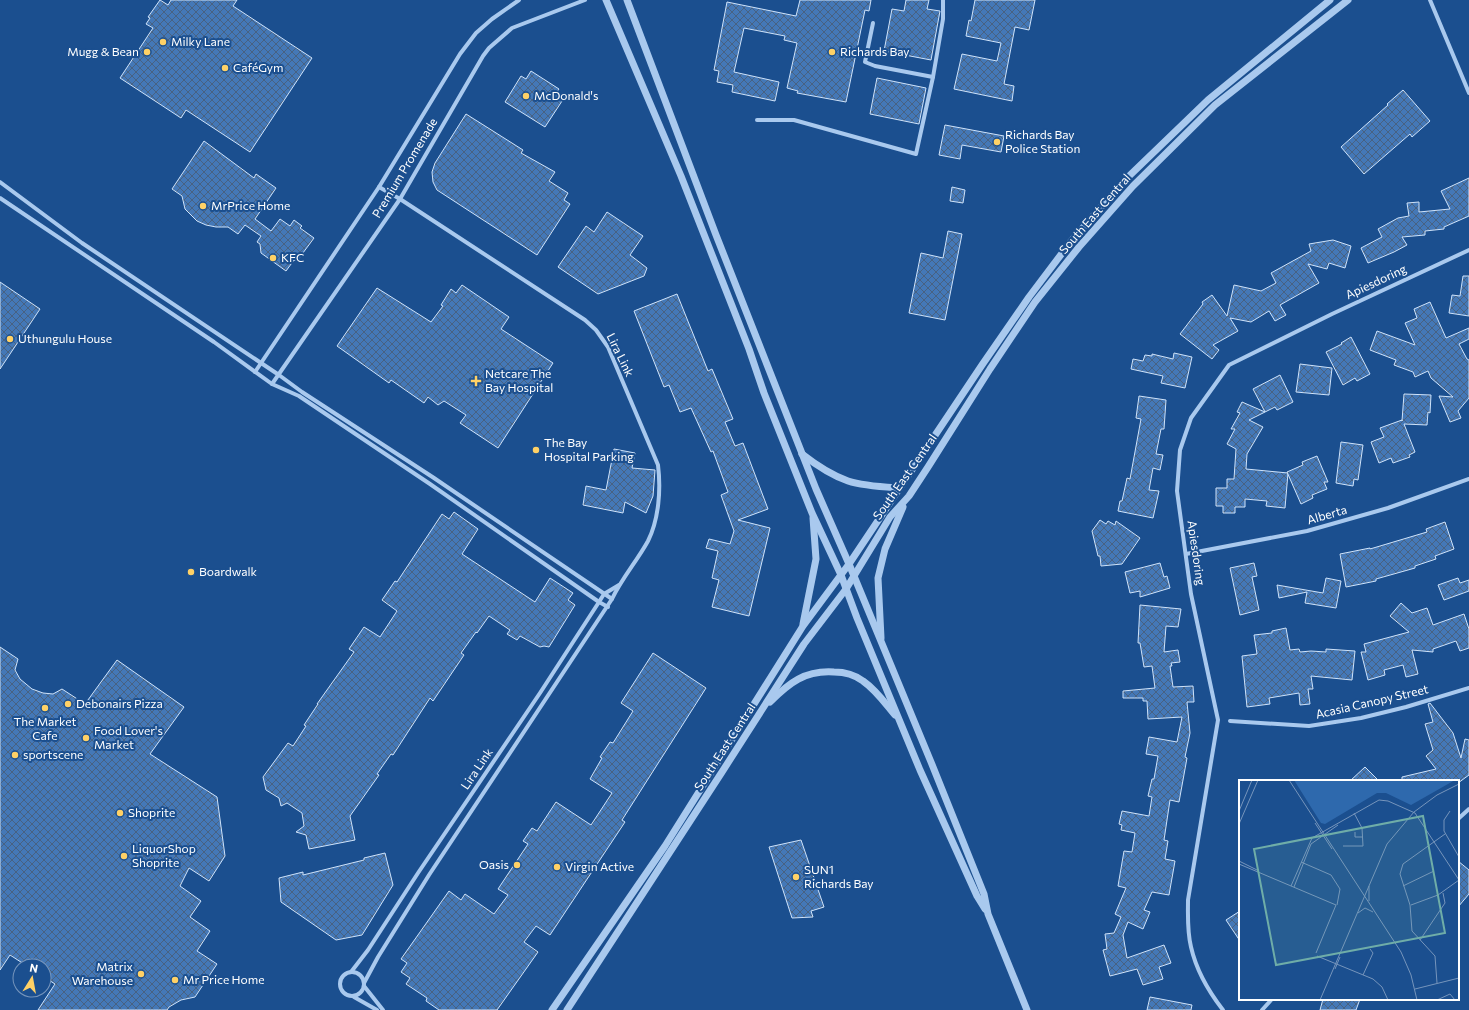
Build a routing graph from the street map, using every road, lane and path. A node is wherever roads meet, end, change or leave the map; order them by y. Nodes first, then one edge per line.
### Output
1 (519, 0) edge
2 (585, 0) edge
3 (606, 0) edge
4 (627, 0) edge
5 (943, 0) edge
6 (1330, 0) edge
7 (1348, 0) edge
8 (1430, 0) edge
9 (873, 23) dead end
10 (933, 77) junction
11 (1469, 93) edge
12 (757, 120) dead end
13 (0, 182) edge
14 (379, 187) junction
15 (0, 198) edge
16 (400, 199) junction
17 (1469, 250) edge
18 (260, 363) junction
19 (255, 372) junction
20 (279, 375) junction
21 (272, 384) junction
22 (802, 454) junction
23 (1469, 479) edge
24 (899, 488) junction
25 (909, 496) junction
26 (812, 512) junction
27 (1186, 554) junction
28 (849, 564) junction
29 (841, 575) junction
30 (853, 576) junction
31 (619, 584) junction
32 (846, 589) junction
33 (604, 594) junction
34 (612, 599) junction
35 (599, 602) junction
36 (608, 607) junction
37 (803, 626) junction
38 (881, 642) junction
39 (1469, 688) edge
40 (760, 713) junction
41 (900, 721) junction
42 (1230, 721) dead end
43 (1469, 809) edge
44 (1459, 818) edge
45 (988, 914) junction
46 (350, 972) junction
47 (364, 984) junction
48 (354, 997) junction
49 (1271, 1000) edge
50 (377, 1010) edge
51 (383, 1010) edge
52 (552, 1010) edge
53 (567, 1010) edge
54 (1027, 1010) edge
55 (1223, 1010) edge
56 (1262, 1010) edge

1 - 14 street, Premium Promenade
2 - 16 street, Premium Promenade
3 - 26 street
4 - 22 street
5 - 10 street
6 - 24 street, South East Central
7 - 25 street, South East Central
8 - 11 street
9 - 10 street
10 - 12 street
13 - 18 street
14 - 16 street, Lira Link
14 - 18 street, Premium Promenade
15 - 19 street
16 - 20 street, Premium Promenade
16 - 31 street, Lira Link
17 - 27 street, Apiesdoring
18 - 19 street, Premium Promenade
18 - 20 street
19 - 21 street
20 - 21 street, Premium Promenade
20 - 33 street
21 - 35 street
22 - 24 street
22 - 28 street
23 - 27 street, Alberta
24 - 28 street, South East Central
25 - 30 street, South East Central
25 - 38 street
26 - 29 street
26 - 37 street
27 - 55 street, Apiesdoring
28 - 29 street, South East Central
28 - 30 street
29 - 32 street
29 - 37 street, South East Central
30 - 32 street, South East Central
30 - 38 street
31 - 33 street
31 - 34 street, Lira Link
32 - 40 street, South East Central
32 - 41 street
33 - 34 street
33 - 35 street, Lira Link
34 - 36 street, Lira Link
35 - 36 street
35 - 46 street, Lira Link
36 - 47 street, Lira Link
37 - 52 street, South East Central
38 - 45 street
39 - 42 street, Acasia Canopy Street
40 - 41 street
40 - 53 street, South East Central
41 - 45 street
43 - 44 street
45 - 54 street
46 - 47 street
46 - 48 street
47 - 48 street
47 - 51 street
48 - 50 street
49 - 56 street

